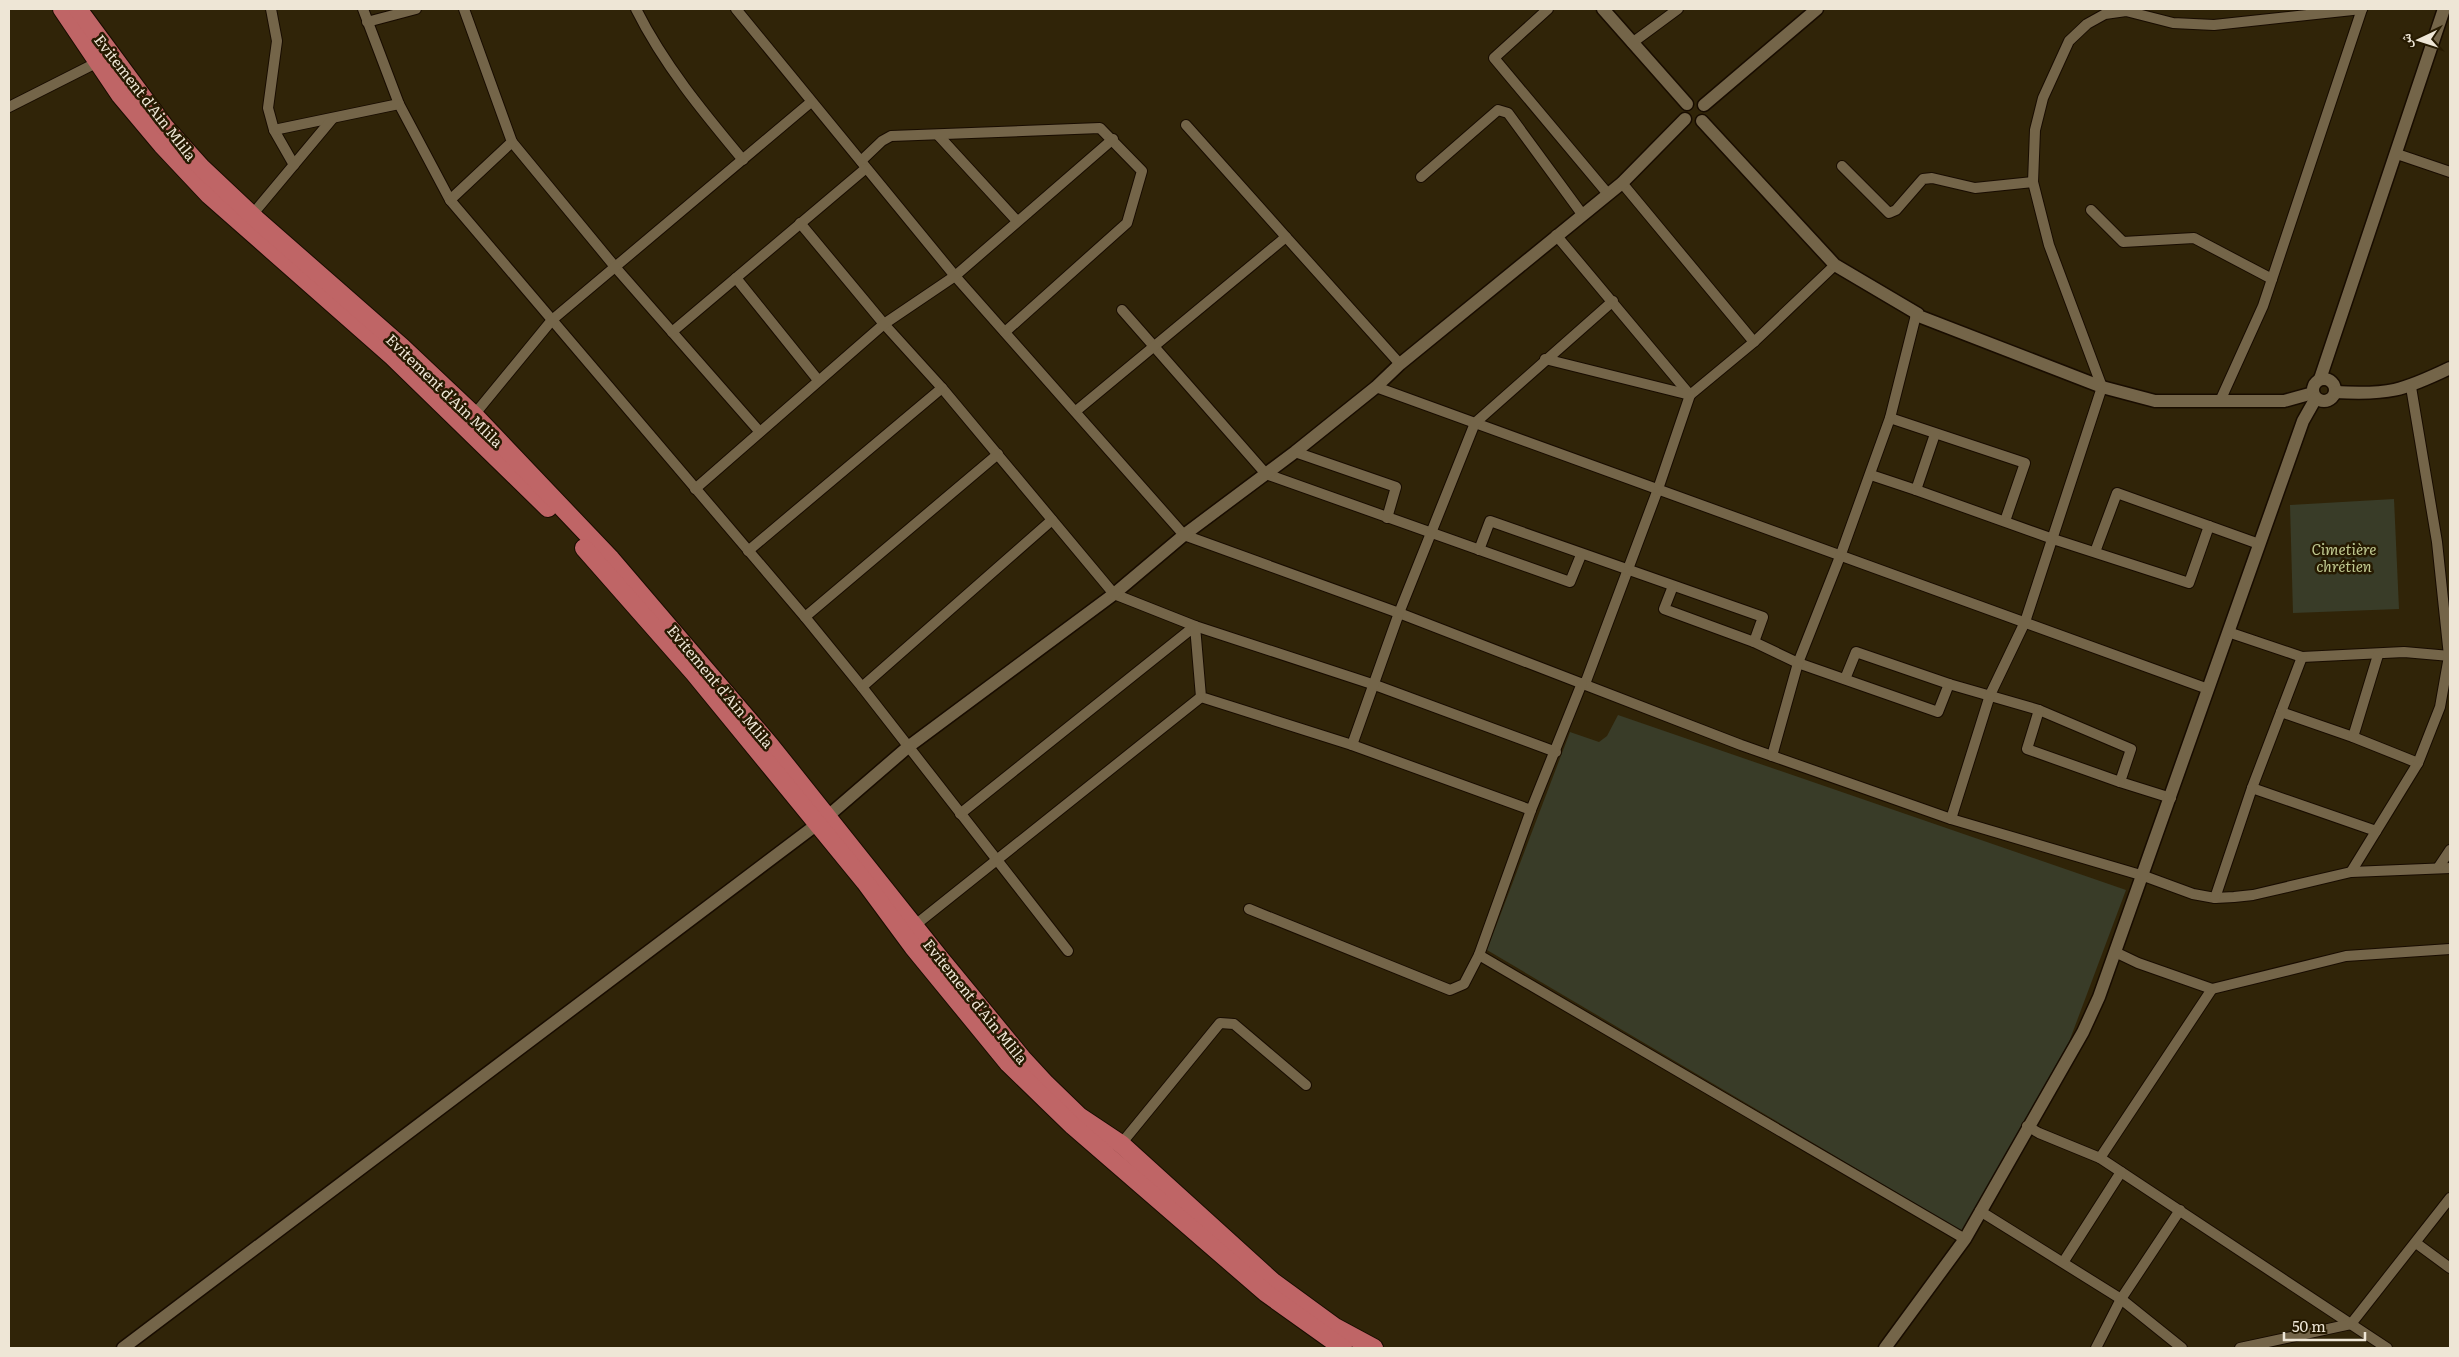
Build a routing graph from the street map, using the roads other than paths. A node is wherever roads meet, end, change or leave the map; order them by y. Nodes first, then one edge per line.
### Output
1 (62, 9) edge
2 (78, 9) edge
3 (271, 9) edge
4 (363, 9) edge
5 (416, 9) edge
6 (464, 9) edge
7 (636, 9) edge
8 (736, 9) edge
9 (1548, 9) edge
10 (1603, 9) edge
11 (1678, 9) edge
12 (1817, 9) edge
13 (2362, 9) edge
14 (2444, 9) edge
15 (367, 22) junction
16 (1632, 43) junction
17 (105, 59) junction
18 (811, 102) junction
19 (399, 104) junction
20 (1687, 104) junction
21 (1704, 105) junction
22 (9, 107) edge
23 (333, 118) junction
24 (1685, 119) junction
25 (1702, 121) junction
26 (1186, 124) dead end
27 (274, 130) junction
28 (938, 135) junction
29 (1113, 139) junction
30 (512, 142) junction
31 (2397, 154) junction
32 (743, 160) junction
33 (294, 165) junction
34 (863, 165) junction
35 (1842, 166) dead end
36 (2450, 172) edge
37 (1421, 177) dead end
38 (2032, 182) junction
39 (1622, 183) junction
40 (1608, 194) junction
41 (450, 200) junction
42 (2091, 210) dead end
43 (1582, 214) junction
44 (252, 215) junction
45 (1017, 221) junction
46 (800, 223) junction
47 (1556, 235) junction
48 (1286, 236) junction
49 (1835, 264) junction
50 (616, 268) junction
51 (955, 276) junction
52 (736, 278) junction
53 (2272, 279) junction
54 (1613, 301) junction
55 (1122, 310) dead end
56 (1916, 315) junction
57 (552, 320) junction
58 (884, 324) junction
59 (672, 332) junction
60 (1005, 332) junction
61 (1754, 342) junction
62 (1153, 346) junction
63 (1545, 359) junction
64 (1400, 364) junction
65 (2450, 368) edge
66 (2320, 379) junction
67 (818, 380) junction
68 (1376, 387) junction
69 (2102, 387) junction
70 (2411, 387) junction
71 (942, 388) junction
72 (2335, 392) junction
73 (1690, 395) junction
74 (2314, 395) junction
75 (2220, 402) junction
76 (1076, 411) junction
77 (474, 415) junction
78 (1890, 418) junction
79 (1475, 423) junction
80 (759, 431) junction
81 (1935, 434) junction
82 (1295, 452) junction
83 (998, 454) junction
84 (1266, 474) junction
85 (1871, 474) junction
86 (694, 489) junction
87 (1658, 489) junction
88 (1916, 490) junction
89 (1387, 518) junction
90 (1052, 520) junction
91 (2005, 522) junction
92 (2209, 526) junction
93 (1430, 533) junction
94 (1184, 535) junction
95 (2053, 539) junction
96 (2259, 544) junction
97 (1479, 550) junction
98 (748, 551) junction
99 (2095, 552) junction
100 (1841, 554) junction
101 (1581, 555) junction
102 (1628, 571) junction
103 (1673, 586) junction
104 (1114, 594) junction
105 (1399, 613) junction
106 (805, 617) junction
107 (2025, 622) junction
108 (1195, 626) junction
109 (2228, 632) junction
110 (1754, 642) junction
111 (2378, 655) junction
112 (2450, 656) edge
113 (2302, 657) junction
114 (1798, 663) junction
115 (1845, 679) junction
116 (1584, 684) junction
117 (1949, 684) junction
118 (1375, 685) junction
119 (862, 687) junction
120 (2208, 689) junction
121 (1990, 695) junction
122 (1201, 697) junction
123 (2038, 710) junction
124 (2281, 712) junction
125 (2353, 736) junction
126 (1352, 744) junction
127 (908, 747) junction
128 (1556, 752) junction
129 (1772, 756) junction
130 (2418, 763) junction
131 (2120, 782) junction
132 (2252, 788) junction
133 (2171, 798) junction
134 (1531, 810) junction
135 (960, 814) junction
136 (822, 819) junction
137 (1951, 819) junction
138 (2376, 831) junction
139 (2450, 850) edge
140 (997, 858) junction
141 (2438, 868) junction
142 (2450, 868) edge
143 (2351, 872) junction
144 (2144, 876) junction
145 (2215, 898) junction
146 (1249, 910) dead end
147 (914, 926) junction
148 (2450, 950) edge
149 (1068, 951) dead end
150 (2115, 952) junction
151 (1479, 955) junction
152 (2212, 989) junction
153 (1306, 1085) dead end
154 (2027, 1126) junction
155 (1120, 1144) junction
156 (2100, 1158) junction
157 (2121, 1172) junction
158 (2450, 1198) edge
159 (1980, 1210) junction
160 (2180, 1210) junction
161 (1965, 1238) junction
162 (2416, 1243) junction
163 (2064, 1261) junction
164 (2450, 1268) edge
165 (2121, 1299) junction
166 (2351, 1324) junction
167 (123, 1348) edge
168 (1343, 1348) edge
169 (1374, 1348) edge
170 (1885, 1348) edge
171 (2096, 1348) edge
172 (2182, 1348) edge
173 (2240, 1348) edge
174 (2387, 1348) edge

1 - 17 highway, Evitement d'Ain Mlila
2 - 17 highway, Evitement d'Ain Mlila
3 - 27 street
4 - 15 street
5 - 15 street
6 - 30 street
7 - 32 street
8 - 18 street
9 - 40 street
10 - 16 street
11 - 16 street
12 - 21 street
13 - 38 street
13 - 53 street
14 - 31 street
15 - 19 street
16 - 20 street
17 - 22 street
17 - 44 highway, Evitement d'Ain Mlila
17 - 136 highway, Evitement d'Ain Mlila
18 - 32 street
18 - 34 street
19 - 23 street
19 - 41 street
20 - 21 street
20 - 24 street
21 - 25 street
23 - 27 street
23 - 33 street
24 - 25 street
24 - 39 street
25 - 49 street
26 - 48 street
27 - 33 street
28 - 29 street
28 - 34 street
28 - 45 street
29 - 45 street
29 - 60 street
30 - 41 street
30 - 50 street
31 - 36 street
31 - 66 street
32 - 50 street
33 - 44 street
34 - 46 street
34 - 51 street
35 - 38 street
37 - 43 street
38 - 69 street
39 - 40 street
39 - 61 street
40 - 43 street
41 - 57 street
42 - 53 street
43 - 47 street
44 - 77 highway, Evitement d'Ain Mlila
45 - 51 street
46 - 52 street
46 - 58 street
47 - 54 street
47 - 64 street
48 - 62 street
48 - 64 street
49 - 56 street
49 - 61 street
50 - 57 street
50 - 59 street
51 - 58 street
51 - 60 street
52 - 59 street
52 - 67 street
53 - 75 street
54 - 63 street
54 - 73 street
55 - 62 street
56 - 69 street
56 - 78 street
57 - 77 street
57 - 86 street
58 - 67 street
58 - 71 street
59 - 80 street
60 - 76 street
61 - 73 street
62 - 76 street
62 - 84 street
63 - 73 street
63 - 79 street
64 - 68 street
65 - 70 street
66 - 72 street
66 - 74 street
67 - 80 street
68 - 79 street
68 - 82 street
69 - 75 street
69 - 95 street
70 - 72 street
70 - 112 street
71 - 83 street
71 - 98 street
72 - 74 street
73 - 87 street
74 - 75 street
74 - 96 street
76 - 94 street
77 - 136 highway, Evitement d'Ain Mlila
78 - 81 street
78 - 85 street
79 - 87 street
79 - 93 street
80 - 86 street
81 - 88 street
81 - 91 street
82 - 84 street
82 - 89 street
83 - 90 street
83 - 106 street
84 - 89 street
84 - 94 street
85 - 88 street
85 - 100 street
86 - 98 street
87 - 100 street
87 - 102 street
88 - 91 street
89 - 93 street
90 - 104 street
90 - 119 street
91 - 95 street
92 - 96 street
92 - 99 street
92 - 99 street
93 - 97 street
93 - 105 street
94 - 104 street
94 - 105 street
95 - 99 street
95 - 107 street
96 - 109 street
97 - 101 street
97 - 101 street
98 - 106 street
100 - 107 street
100 - 114 street
101 - 102 street
102 - 103 street
102 - 116 street
103 - 110 street
103 - 110 street
104 - 108 street
104 - 127 street
105 - 116 street
105 - 118 street
106 - 119 street
107 - 120 street
107 - 121 street
108 - 118 street
108 - 122 street
108 - 135 street
109 - 113 street
109 - 120 street
110 - 114 street
111 - 112 street
111 - 113 street
111 - 125 street
112 - 130 street
113 - 124 street
114 - 115 street
114 - 129 street
115 - 117 street
115 - 117 street
116 - 128 street
116 - 129 street
117 - 121 street
118 - 126 street
118 - 128 street
119 - 127 street
120 - 133 street
121 - 123 street
121 - 137 street
122 - 126 street
122 - 140 street
123 - 131 street
123 - 131 street
124 - 125 street
124 - 132 street
125 - 130 street
126 - 134 street
127 - 135 street
127 - 136 street
128 - 134 street
129 - 137 street
130 - 138 street
131 - 133 street
132 - 138 street
132 - 145 street
133 - 144 street
134 - 151 street
135 - 140 street
136 - 147 highway, Evitement d'Ain Mlila
136 - 167 street
136 - 168 highway, Evitement d'Ain Mlila
137 - 144 street
138 - 143 street
139 - 141 street
140 - 147 street
140 - 149 street
141 - 142 street
141 - 143 street
143 - 145 street
144 - 145 street
144 - 150 street
146 - 151 street
147 - 155 highway, Evitement d'Ain Mlila
148 - 152 street
150 - 152 street
150 - 154 street
151 - 161 street
152 - 156 street
153 - 155 street
154 - 156 street
154 - 159 street
155 - 169 highway, Evitement d'Ain Mlila
156 - 157 street
157 - 160 street
157 - 163 street
158 - 162 street
159 - 161 street
159 - 163 street
160 - 165 street
160 - 166 street
161 - 170 street
162 - 164 street
162 - 166 street
163 - 165 street
165 - 171 street
165 - 172 street
166 - 173 street
166 - 174 street

